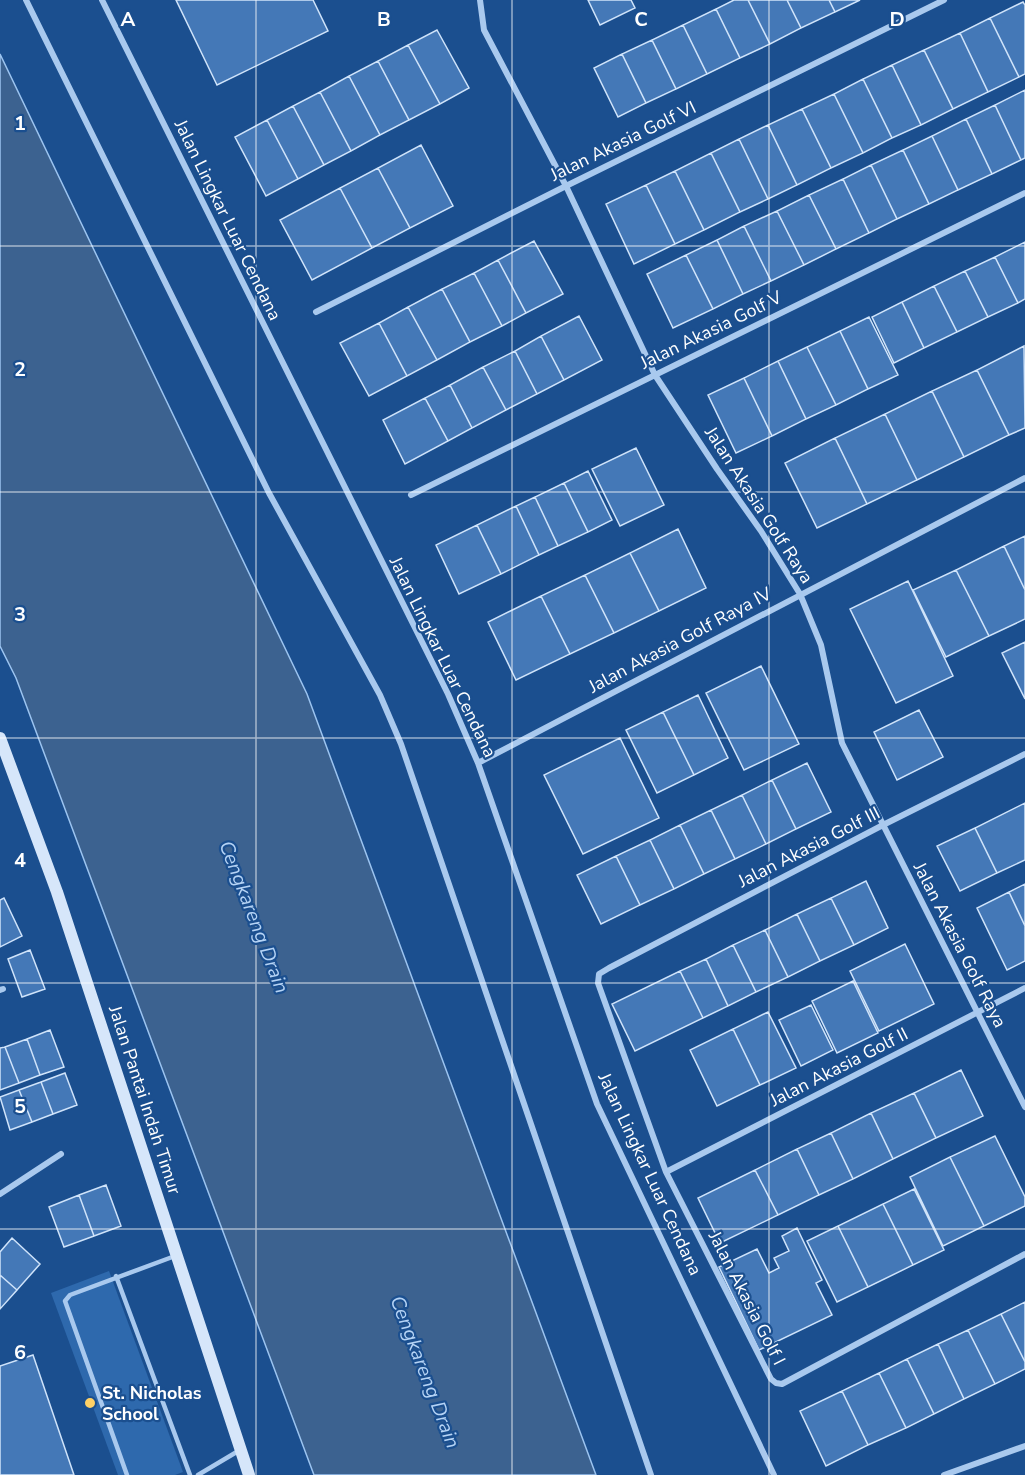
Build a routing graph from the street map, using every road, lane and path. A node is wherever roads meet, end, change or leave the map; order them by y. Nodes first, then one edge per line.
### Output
1 (26, 0) edge
2 (102, 0) edge
3 (480, 0) edge
4 (944, 0) edge
5 (566, 186) junction
6 (1025, 193) edge
7 (316, 312) dead end
8 (655, 375) junction
9 (1025, 478) edge
10 (411, 495) dead end
11 (800, 594) junction
12 (0, 738) edge
13 (1025, 754) edge
14 (478, 763) junction
15 (883, 825) junction
16 (609, 968) joint
17 (1025, 988) edge
18 (977, 1012) junction
19 (1025, 1107) edge
20 (60, 1154) dead end
21 (666, 1172) junction
22 (0, 1194) edge
23 (1025, 1254) edge
24 (177, 1255) junction
25 (116, 1276) junction
26 (1025, 1446) edge
27 (240, 1450) junction
28 (127, 1475) edge
29 (190, 1475) edge
30 (198, 1475) edge
31 (249, 1475) edge
32 (651, 1475) edge
33 (774, 1475) edge
34 (944, 1475) edge

1 - 32 street
2 - 14 street, Jalan Lingkar Luar Cendana
3 - 5 street, Jalan Akasia Golf Raya
4 - 5 street, Jalan Akasia Golf VI
5 - 7 street, Jalan Akasia Golf VI
5 - 8 street, Jalan Akasia Golf Raya
6 - 8 street, Jalan Akasia Golf V
8 - 10 street, Jalan Akasia Golf V
8 - 11 street, Jalan Akasia Golf Raya
9 - 11 street, Jalan Akasia Golf Raya IV
11 - 14 street, Jalan Akasia Golf Raya IV
11 - 15 street, Jalan Akasia Golf Raya
12 - 24 street, Jalan Pantai Indah Timur
13 - 15 street, Jalan Akasia Golf III
14 - 33 street, Jalan Lingkar Luar Cendana
15 - 16 street, Jalan Akasia Golf III
15 - 18 street, Jalan Akasia Golf Raya
16 - 21 street, Jalan Akasia Golf I
17 - 18 street, Jalan Akasia Golf II
18 - 19 street, Jalan Akasia Golf Raya
18 - 21 street, Jalan Akasia Golf II
20 - 22 street
21 - 23 street, Jalan Akasia Golf I
24 - 25 lane
24 - 27 street, Jalan Pantai Indah Timur
25 - 28 lane
25 - 29 lane
26 - 34 street
27 - 30 lane
27 - 31 street, Jalan Pantai Indah Timur

